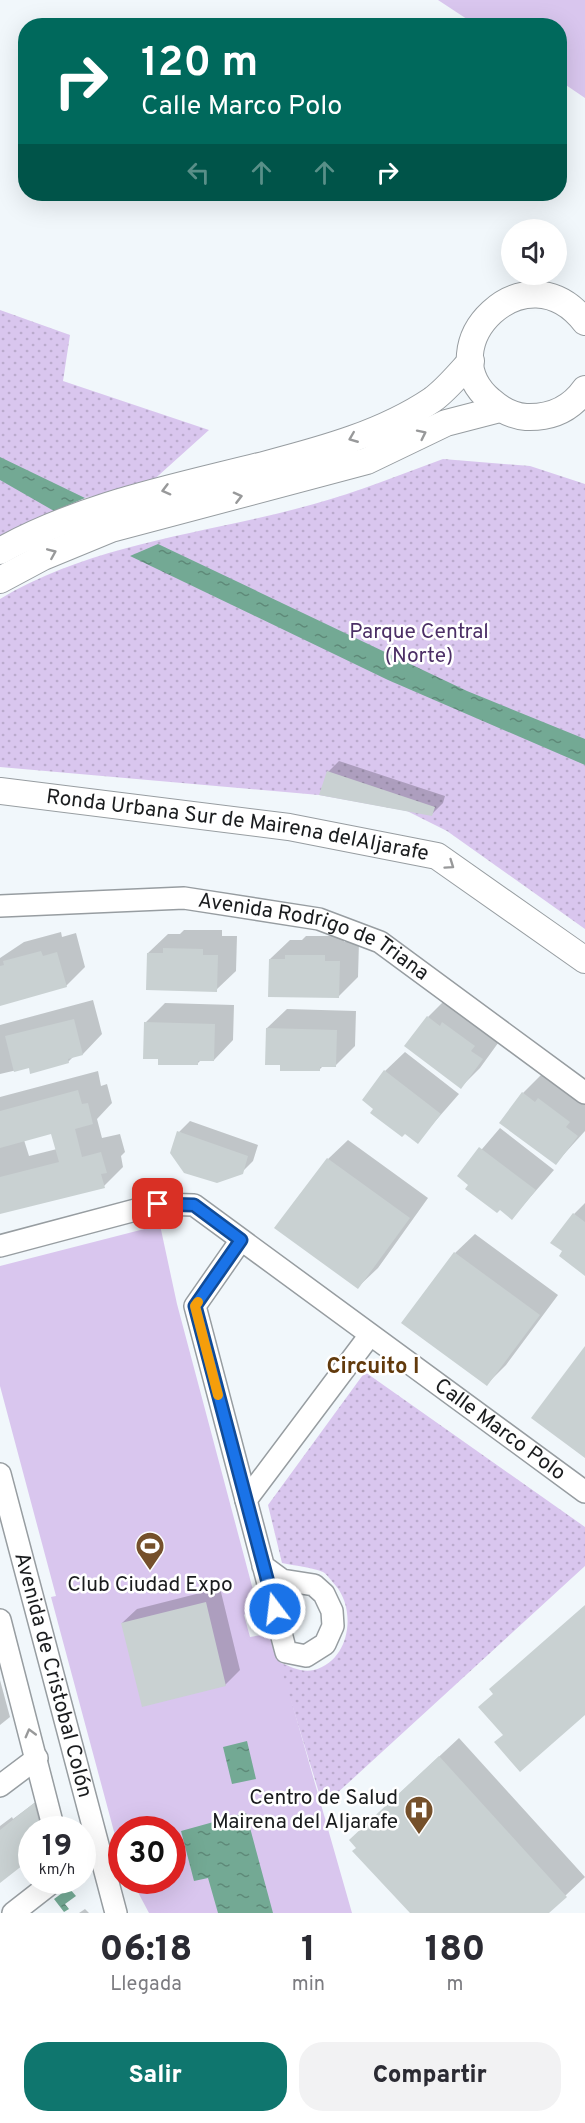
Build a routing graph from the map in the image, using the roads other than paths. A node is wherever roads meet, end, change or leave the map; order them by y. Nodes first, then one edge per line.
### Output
1 (576, 299) edge
2 (585, 322) edge
3 (471, 362) junction
4 (585, 389) edge
5 (500, 409) junction
6 (0, 551) edge
7 (0, 580) edge
8 (0, 791) edge
9 (0, 906) edge
10 (585, 960) edge
11 (585, 1093) edge
12 (241, 1240) junction
13 (0, 1246) edge
14 (370, 1335) junction
15 (0, 1473) edge
16 (585, 1492) edge
17 (246, 1500) junction
18 (263, 1566) dead end
19 (0, 1620) edge
20 (37, 1758) junction
21 (0, 1786) edge
22 (51, 1816) edge
23 (38, 1894) edge
24 (13, 1913) edge
25 (117, 1913) edge

1 - 2 street
1 - 3 street
3 - 5 street
3 -> 6 street
4 - 5 street
7 -> 5 street
8 -> 10 street, Ronda Urbana Sur de Mairena delAljarafe
9 - 11 street, Avenida Rodrigo de Triana
12 - 13 street, Calle Marco Polo
12 - 14 street, Calle Marco Polo
12 - 17 street
14 - 16 street, Calle Marco Polo
14 - 17 street
15 - 25 street, Avenida de Cristobal Colón
17 - 18 street
20 -> 19 street
20 - 21 street
20 - 22 street
23 - 24 street

